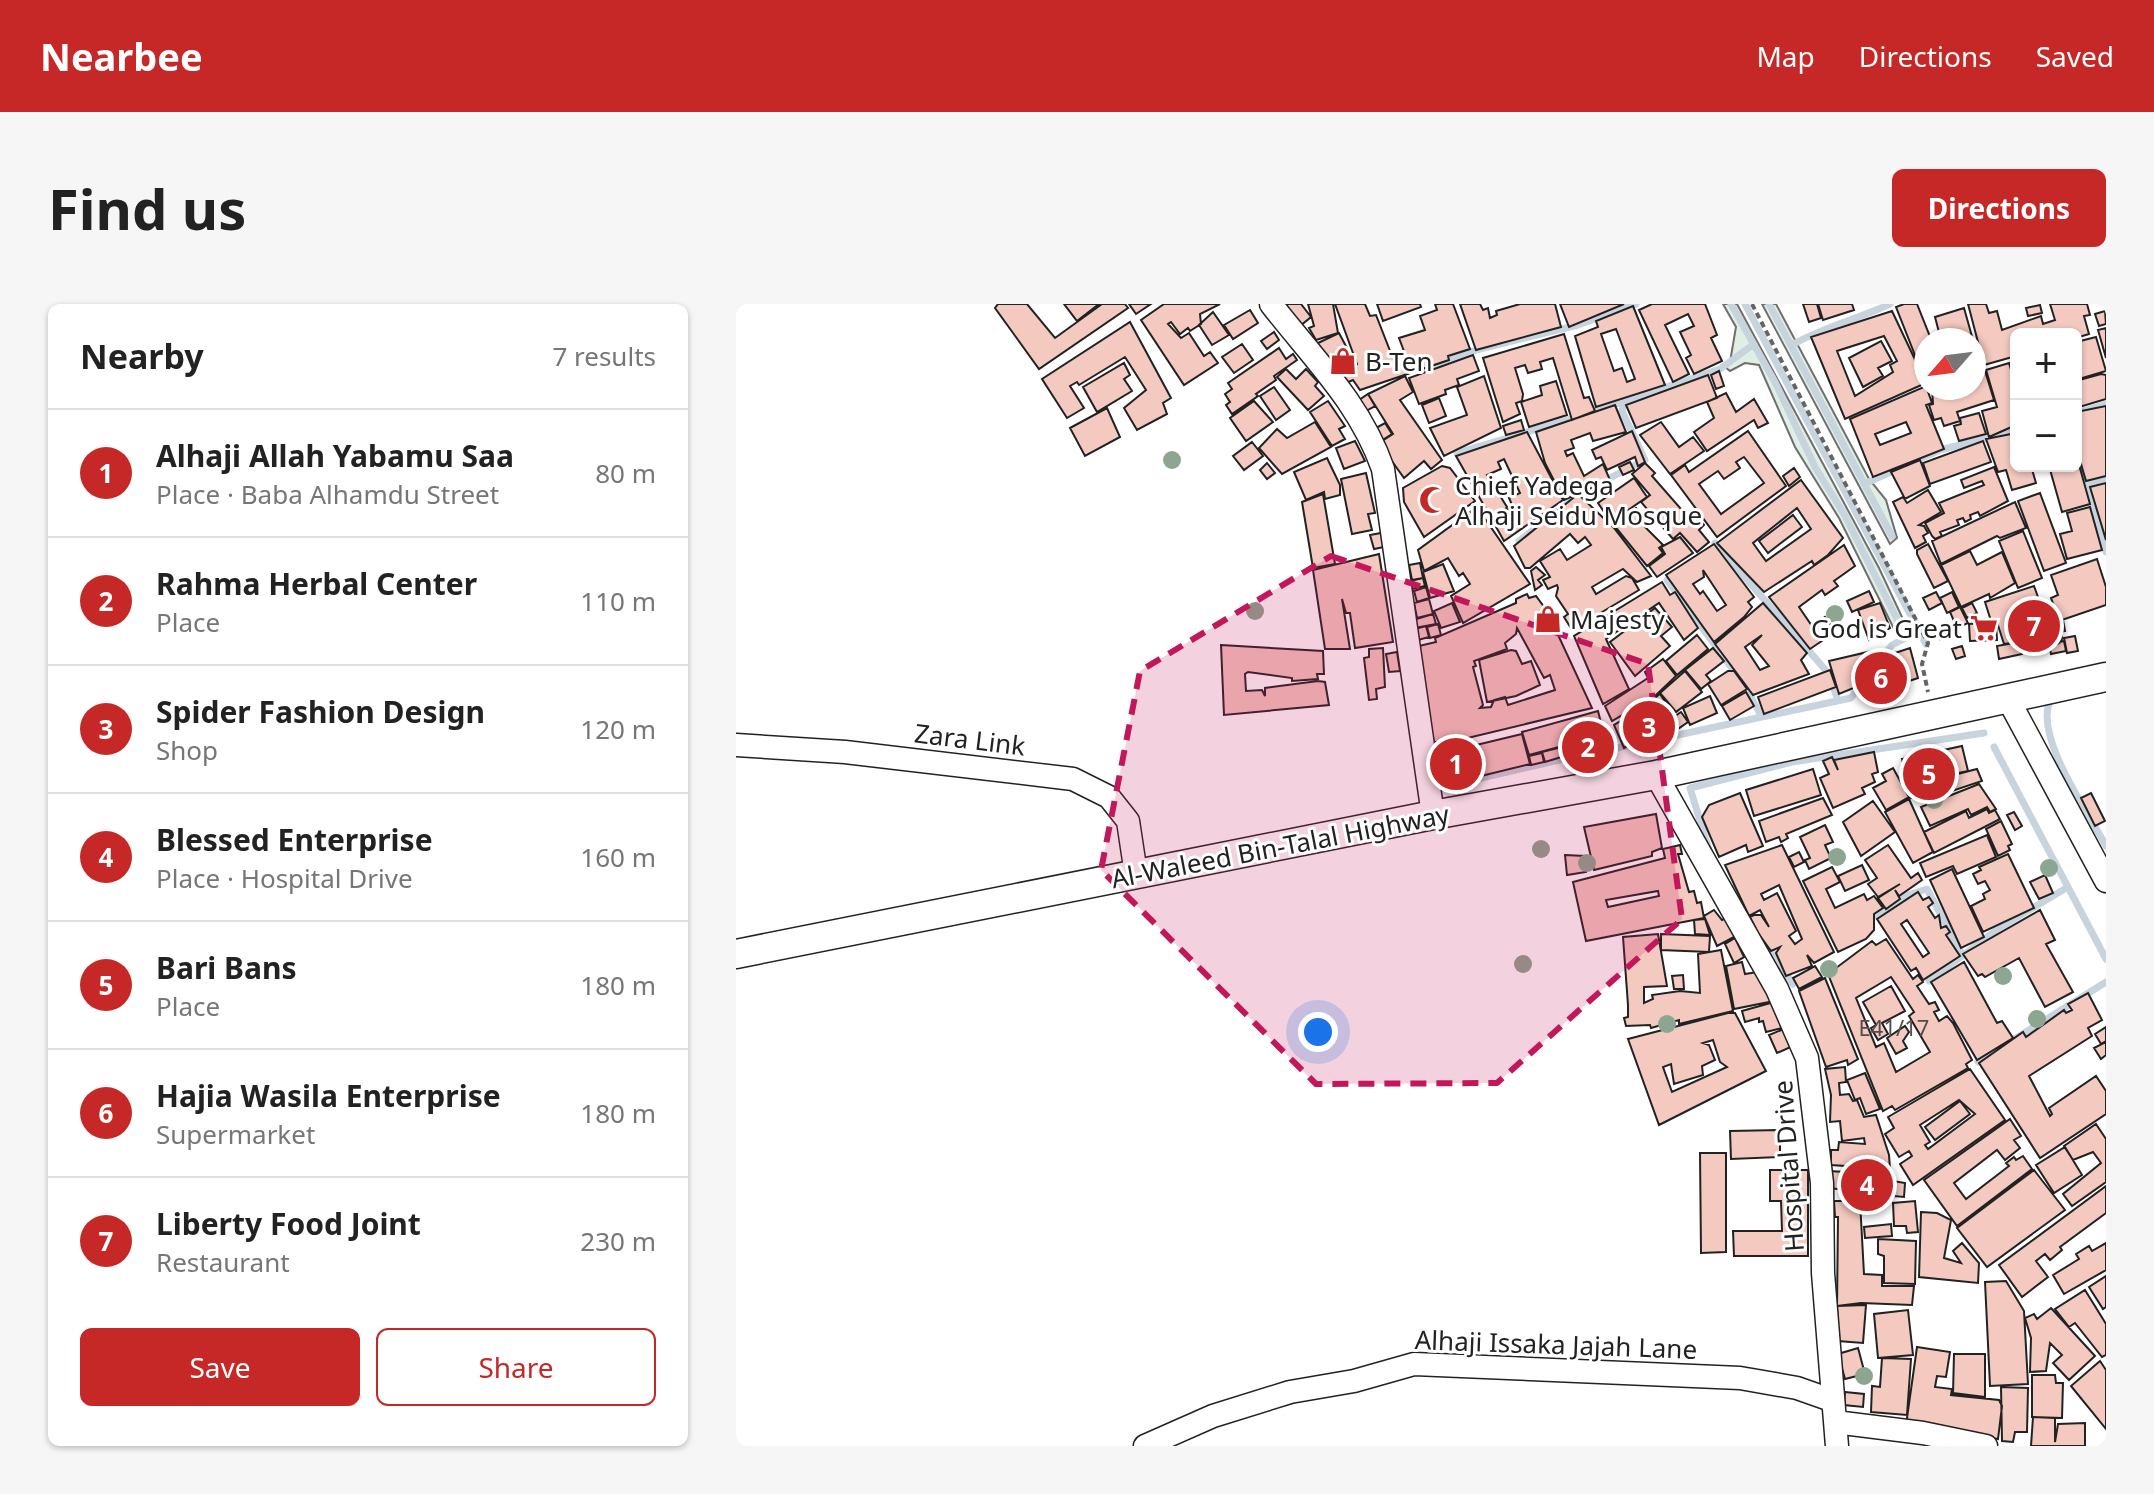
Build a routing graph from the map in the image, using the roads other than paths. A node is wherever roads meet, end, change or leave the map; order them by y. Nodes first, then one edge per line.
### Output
1 (1271, 304) edge
2 (2106, 677) edge
3 (2008, 699) junction
4 (736, 745) edge
5 (1656, 775) junction
6 (1433, 815) junction
7 (1136, 874) junction
8 (2106, 881) edge
9 (736, 954) edge
10 (1831, 1400) junction
11 (1835, 1422) junction
12 (1145, 1446) edge
13 (1837, 1446) edge
14 (1986, 1446) edge

1 - 6 street
2 - 3 street, Al-Waleed Bin-Talal Highway
3 - 5 street, Al-Waleed Bin-Talal Highway
3 - 8 street
4 - 7 street, Zara Link
5 - 6 street, Al-Waleed Bin-Talal Highway
5 - 10 street, Hospital Drive
6 - 7 street, Al-Waleed Bin-Talal Highway
7 - 9 street, Al-Waleed Bin-Talal Highway
10 - 11 street, Hospital Drive
10 - 12 street, Alhaji Issaka Jajah Lane
11 - 13 street, Hospital Drive
11 - 14 street

